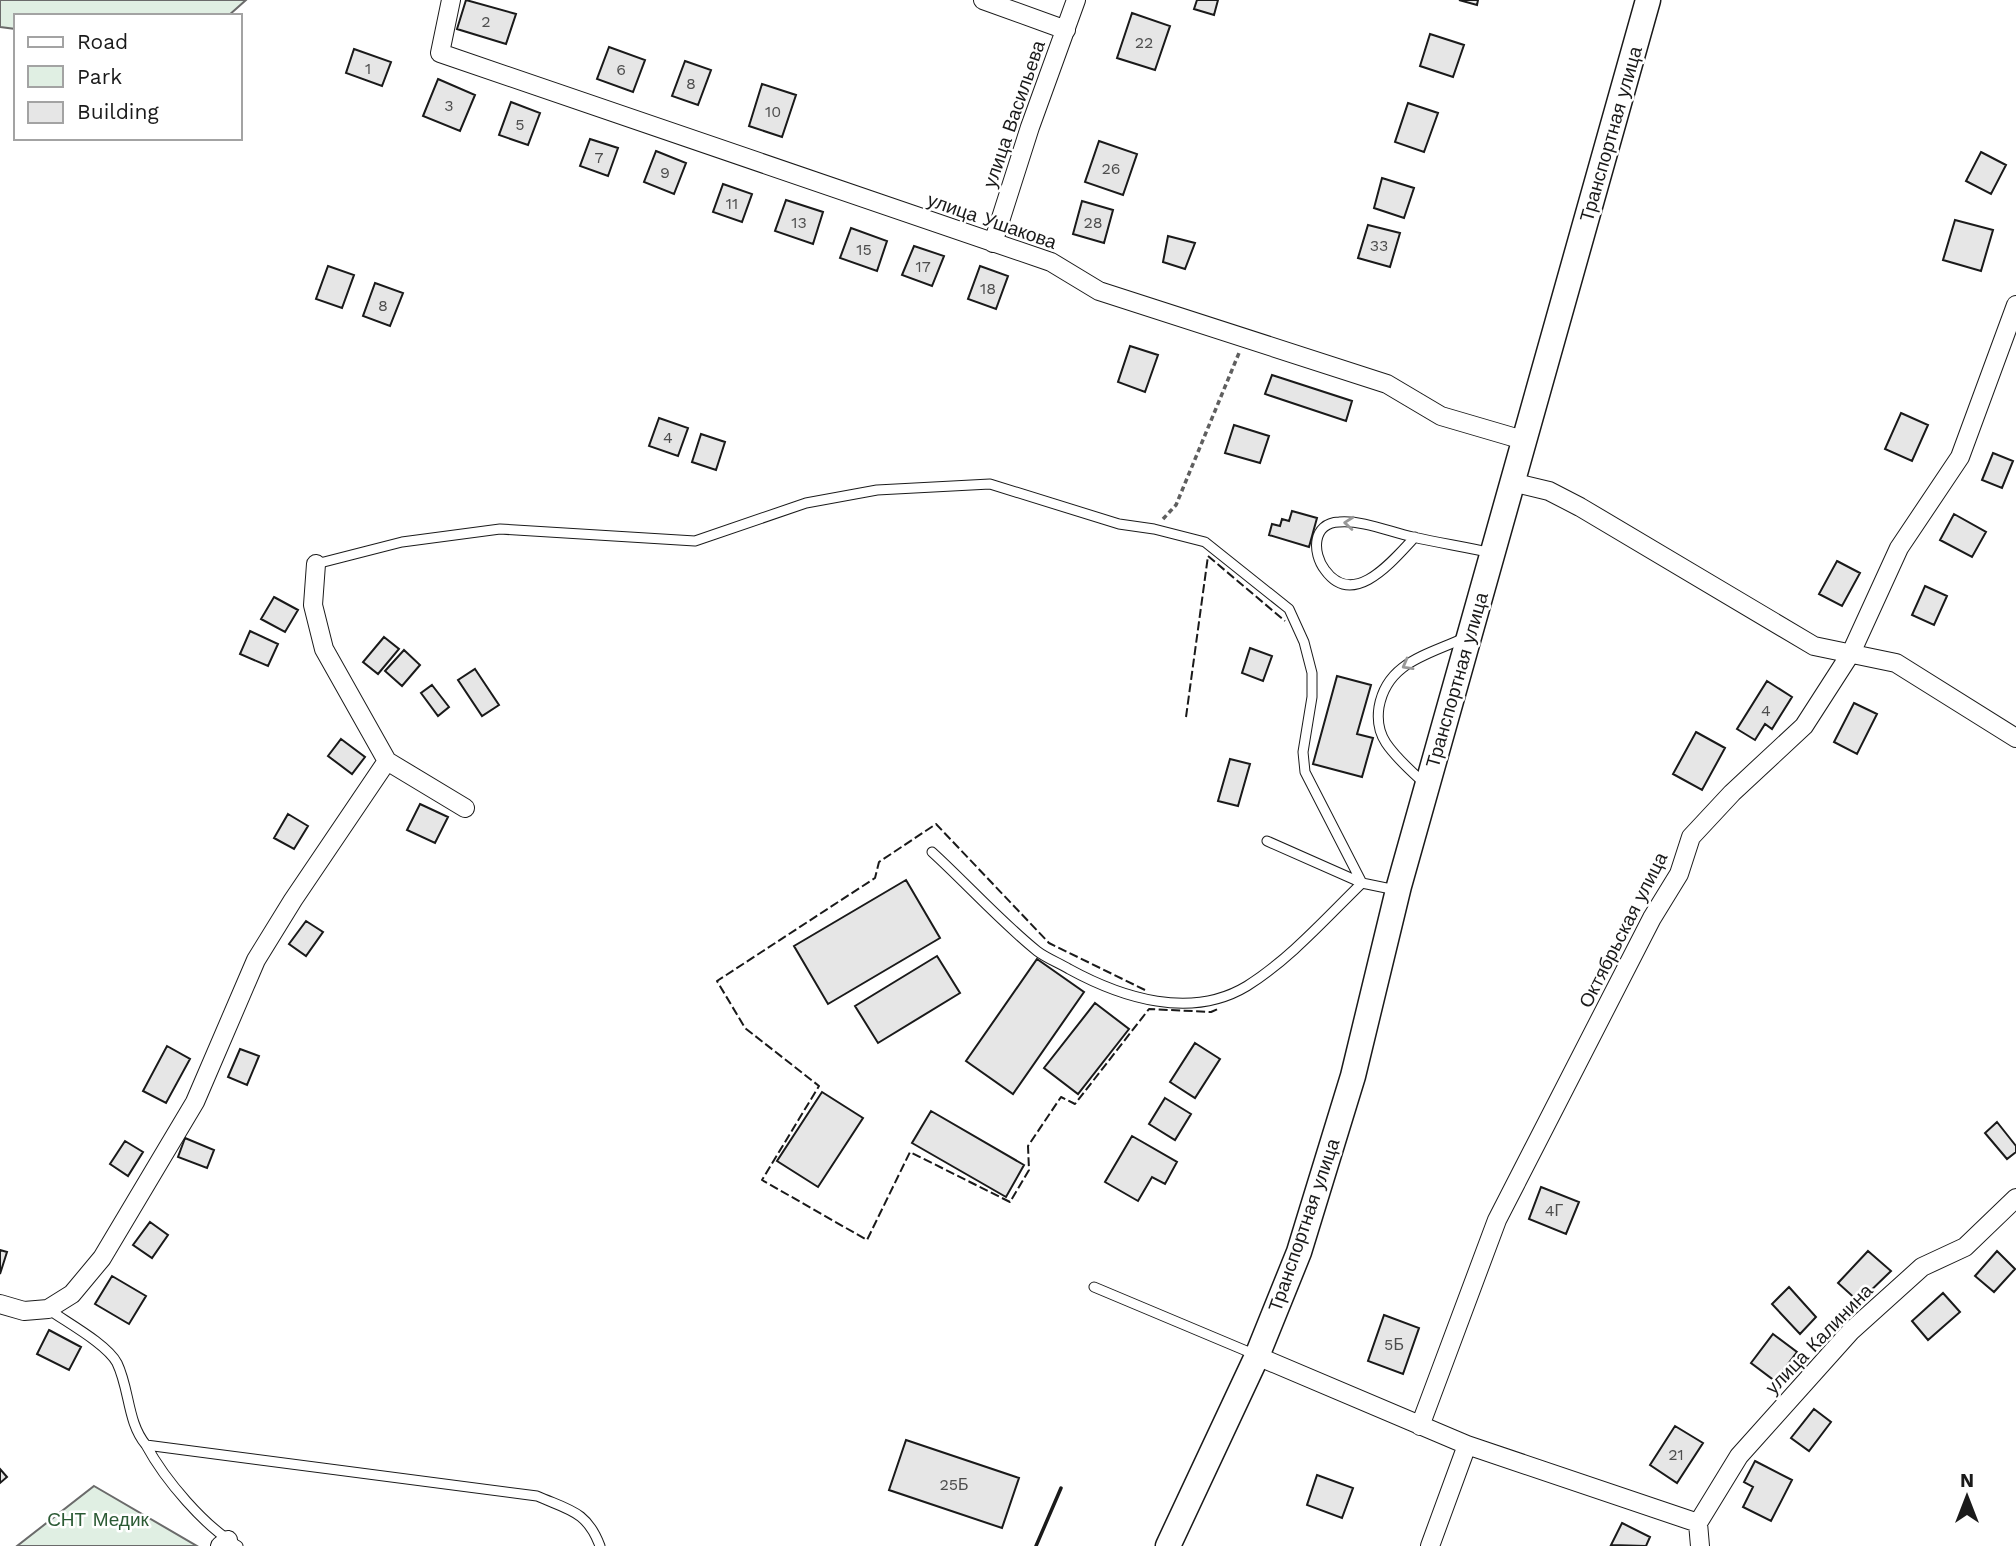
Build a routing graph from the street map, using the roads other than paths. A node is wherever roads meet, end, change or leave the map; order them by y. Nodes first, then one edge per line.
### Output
1 (451, 0) edge
2 (983, 0) edge
3 (1076, 0) edge
4 (1648, 0) edge
5 (1066, 30) junction
6 (993, 243) junction
7 (2016, 305) edge
8 (1523, 440) junction
9 (1512, 482) junction
10 (1415, 537) junction
11 (1492, 552) junction
12 (316, 564) joint
13 (1469, 636) junction
14 (1851, 653) junction
15 (2016, 738) edge
16 (387, 761) junction
17 (1427, 787) junction
18 (465, 808) dead end
19 (1267, 841) dead end
20 (932, 852) dead end
21 (1362, 883) junction
22 (1398, 891) junction
23 (2016, 1198) edge
24 (1094, 1287) dead end
25 (0, 1304) edge
26 (48, 1309) junction
27 (1257, 1356) junction
28 (1420, 1426) junction
29 (146, 1445) junction
30 (1467, 1445) junction
31 (1698, 1523) junction
32 (229, 1544) edge
33 (600, 1546) edge
34 (1168, 1546) edge
35 (1430, 1546) edge
36 (1700, 1546) edge

1 - 6 street, улица Ушакова
2 - 5 street
3 - 5 street, улица Васильева
4 - 8 main road, Транспортная улица
5 - 6 street, улица Васильева
6 - 8 street, улица Ушакова
7 - 14 street, Октябрьская улица
8 - 9 main road, Транспортная улица
9 - 11 main road, Транспортная улица
9 - 14 street
10 -> 10 lane
10 - 11 lane
11 - 13 main road, Транспортная улица
12 - 16 street
12 - 21 lane
13 - 17 main road, Транспортная улица
13 -> 17 lane
14 - 15 street
14 - 28 street, Октябрьская улица
16 - 18 street
16 - 26 street
17 - 22 main road, Транспортная улица
19 - 21 lane
20 - 21 lane
21 - 22 lane
22 - 27 main road, Транспортная улица
23 - 31 street, улица Калинина
24 - 27 lane
25 - 26 street
26 - 29 lane
27 - 28 street
27 - 34 main road, Транспортная улица
28 - 30 street
29 - 32 lane
29 - 33 lane
30 - 31 street
30 - 35 street
31 - 36 street

